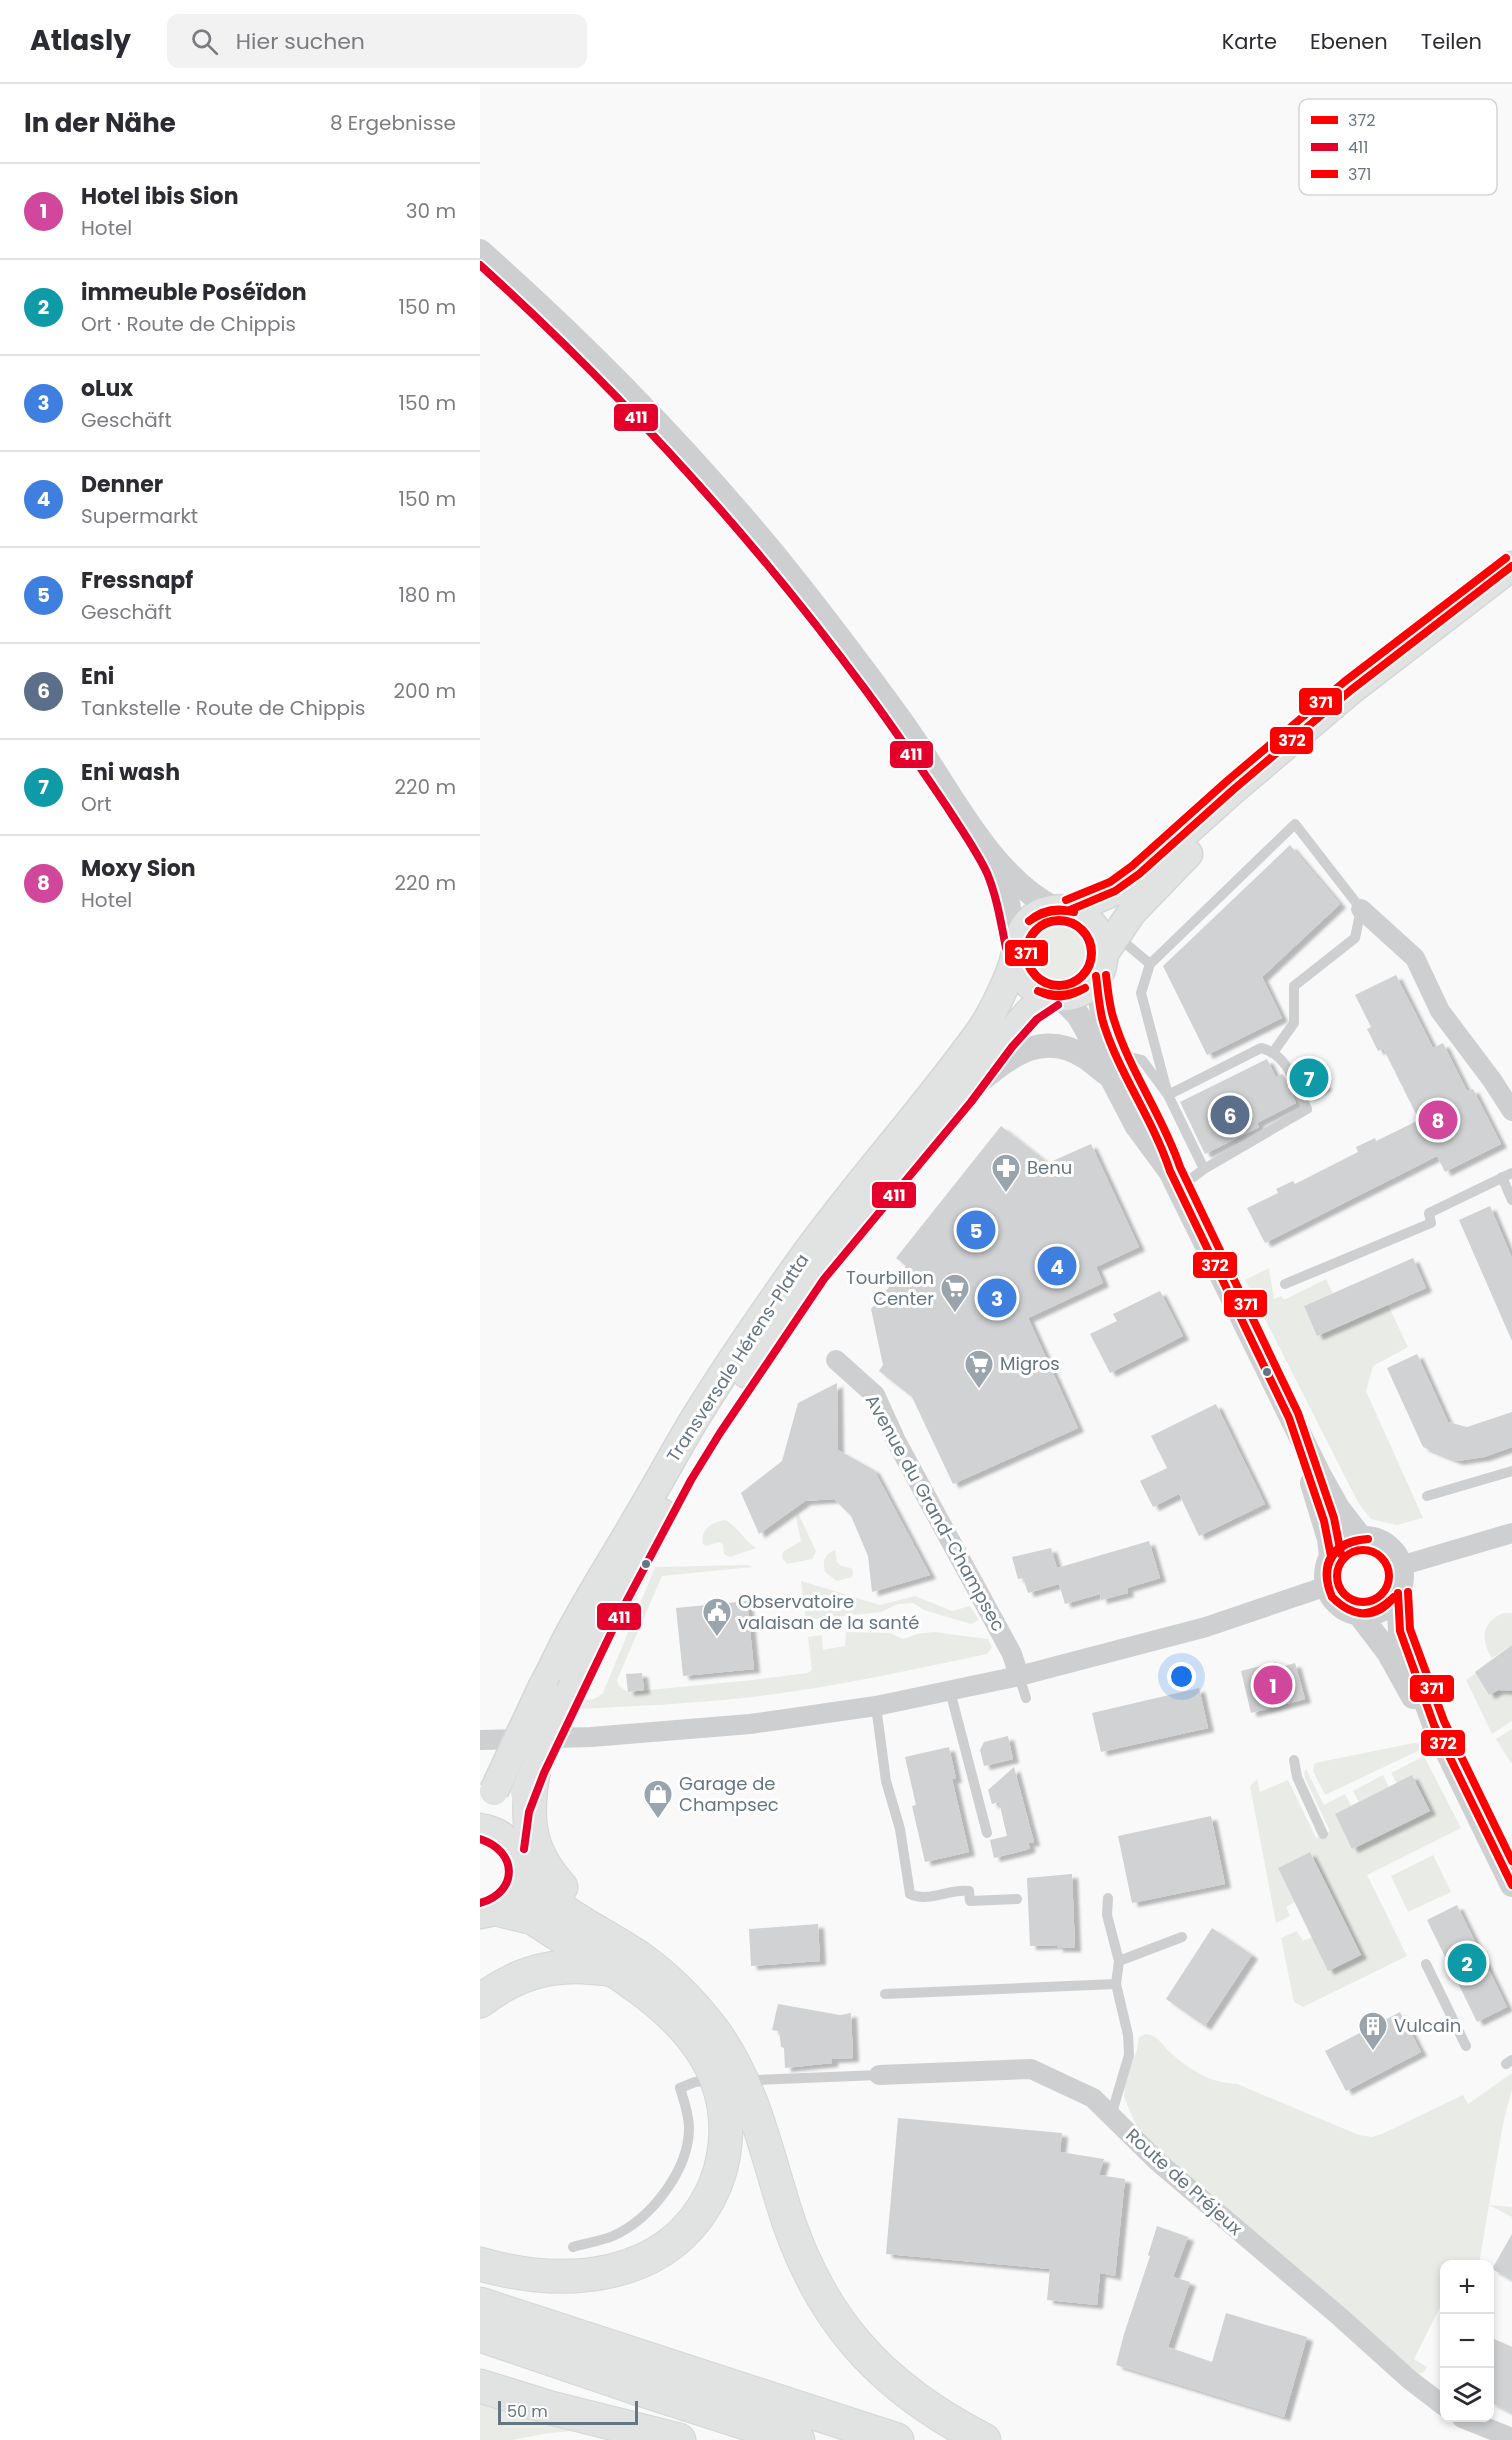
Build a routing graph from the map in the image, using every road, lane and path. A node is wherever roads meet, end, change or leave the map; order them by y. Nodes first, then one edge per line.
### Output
1 (480, 251) edge
2 (1512, 566) edge
3 (1512, 589) edge
4 (987, 850) junction
5 (1361, 909) junction
6 (1063, 910) junction
7 (1016, 951) junction
8 (1105, 956) junction
9 (1150, 964) junction
10 (1056, 997) junction
11 (1274, 1051) junction
12 (1117, 1053) junction
13 (1111, 1077) junction
14 (963, 1095) junction
15 (1168, 1095) junction
16 (1512, 1111) edge
17 (1204, 1169) junction
18 (1507, 1175) edge
19 (1174, 1179) junction
20 (1512, 1200) edge
21 (1286, 1284) dead end
22 (836, 1360) dead end
23 (1289, 1418) junction
24 (1512, 1471) edge
25 (1427, 1496) dead end
26 (1512, 1533) edge
27 (1361, 1538) junction
28 (1331, 1556) junction
29 (1400, 1566) junction
30 (1327, 1586) junction
31 (1398, 1593) junction
32 (1359, 1614) junction
33 (1019, 1676) junction
34 (950, 1691) junction
35 (1026, 1698) dead end
36 (876, 1706) junction
37 (1434, 1725) junction
38 (480, 1740) edge
39 (1294, 1760) dead end
40 (530, 1784) junction
41 (480, 1816) edge
42 (480, 1828) edge
43 (987, 1833) dead end
44 (1323, 1834) dead end
45 (517, 1857) junction
46 (1512, 1885) edge
47 (1108, 1898) dead end
48 (1017, 1899) dead end
49 (484, 1913) edge
50 (1182, 1937) dead end
51 (619, 1959) junction
52 (1119, 1961) junction
53 (1426, 1964) dead end
54 (1116, 1984) junction
55 (885, 1994) dead end
56 (480, 2001) edge
57 (1466, 2046) dead end
58 (879, 2075) joint
59 (756, 2080) dead end
60 (706, 2081) dead end
61 (1111, 2116) junction
62 (573, 2247) dead end
63 (480, 2264) edge
64 (480, 2304) edge
65 (480, 2335) edge
66 (480, 2386) edge
67 (1440, 2403) edge
68 (1471, 2422) edge
69 (1512, 2438) edge
70 (679, 2440) edge
71 (798, 2440) edge
72 (897, 2440) edge
73 (984, 2440) edge

1 - 4 street
2 - 6 main road
3 - 8 main road
4 - 6 street
4 - 7 street
5 - 9 lane
5 - 11 lane
5 - 16 street
6 - 7 main road
6 - 8 main road
7 - 10 main road
7 - 41 main road, Transversale Hérens-Platta, bridge
8 - 9 lane
8 - 10 main road
8 - 12 street
9 - 15 lane
10 - 13 street
10 - 14 main road, Transversale Hérens-Platta
11 - 15 lane
11 - 17 lane
12 - 15 lane
12 - 19 street
13 - 14 street
13 - 19 street
14 - 40 main road, Transversale Hérens-Platta, bridge
15 - 17 lane
17 - 19 lane
18 - 20 lane
18 - 21 lane
19 - 23 street
22 - 33 street, Avenue du Grand-Champsec
23 - 27 street
23 - 28 street
24 - 25 lane
26 - 29 street
27 - 28 street
27 - 29 street
28 - 30 street
29 - 31 street
30 - 32 street
30 - 33 street
31 - 32 street
31 - 37 street
32 - 37 street
33 - 34 street
33 - 35 lane
34 - 36 street
34 - 43 lane
36 - 38 street
36 - 48 lane
37 - 46 street
39 - 44 lane
40 - 45 main road, Transversale Hérens-Platta
40 - 51 highway
42 - 45 main road
45 - 49 main road, Transversale Hérens-Platta
45 - 51 highway
47 - 52 lane
49 - 51 highway
50 - 52 lane
51 - 56 highway
51 - 63 highway
51 - 73 highway
52 - 54 lane
53 - 57 lane
54 - 55 lane
54 - 61 lane
58 - 59 lane
58 - 61 street, Route de Préjeux
60 - 62 lane
61 - 67 street, Route de Préjeux
64 - 72 highway
65 - 71 highway
66 - 70 highway
68 - 69 street

